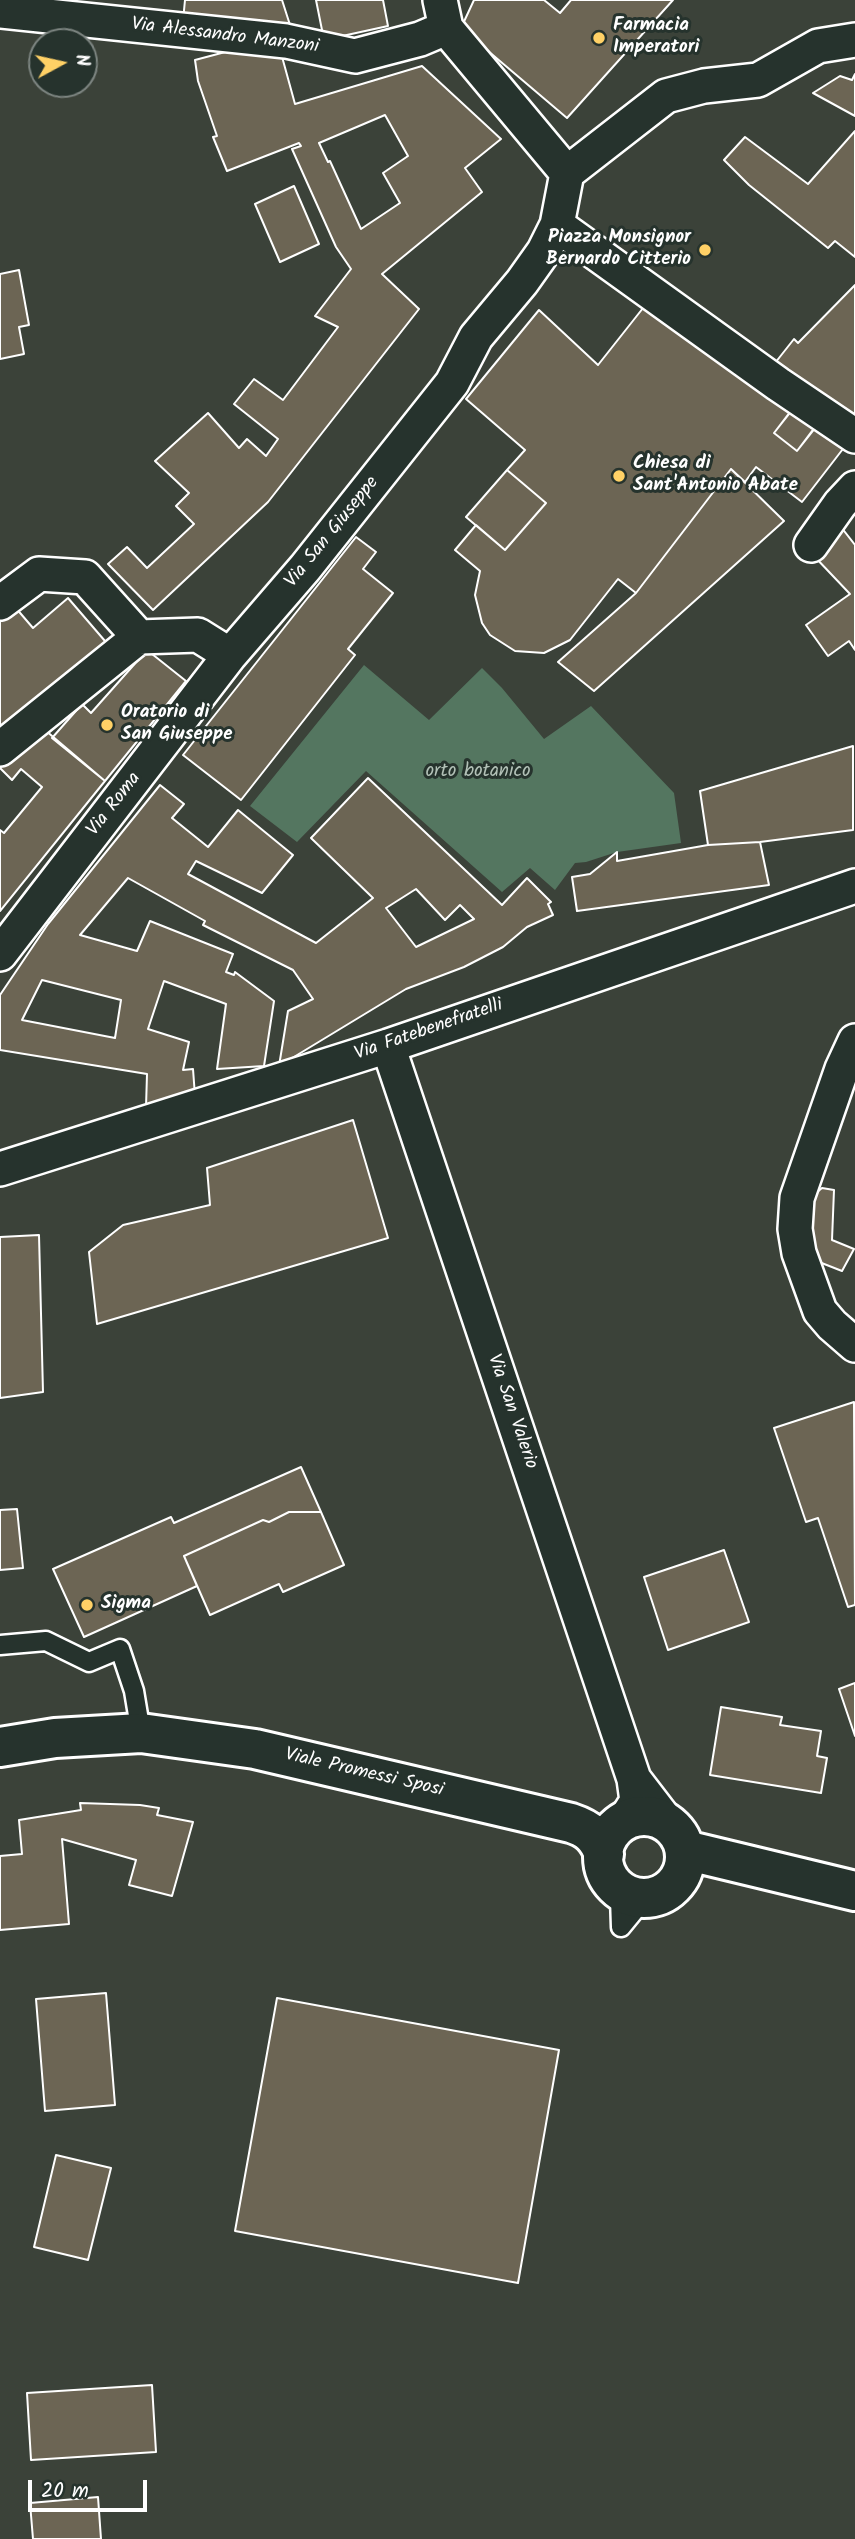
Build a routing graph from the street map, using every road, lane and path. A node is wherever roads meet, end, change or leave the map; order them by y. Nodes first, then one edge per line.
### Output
1 (0, 11) edge
2 (443, 14) edge
3 (855, 40) edge
4 (567, 173) junction
5 (557, 225) junction
6 (855, 436) edge
7 (855, 488) edge
8 (811, 545) dead end
9 (0, 603) edge
10 (139, 637) junction
11 (230, 655) junction
12 (0, 749) edge
13 (855, 886) edge
14 (0, 954) edge
15 (855, 1041) edge
16 (387, 1046) junction
17 (0, 1168) edge
18 (855, 1345) edge
19 (0, 1644) edge
20 (141, 1733) junction
21 (0, 1747) edge
22 (634, 1779) junction
23 (609, 1843) junction
24 (681, 1861) junction
25 (855, 1891) edge

1 - 2 street, Via Alessandro Manzoni
2 - 4 street, Via Alessandro Manzoni
3 - 4 street
4 - 5 street, Via San Giuseppe
5 - 6 street
5 - 11 street, Via San Giuseppe
7 - 8 street
9 - 10 street
10 - 11 street
10 - 12 street
11 - 14 street, Via Roma
13 - 16 street, Via Fatebenefratelli
15 - 18 street
16 - 17 street, Via Fatebenefratelli
16 - 22 street, Via San Valerio
19 - 20 lane
20 - 21 main road, Viale Promessi Sposi
20 - 23 main road, Viale Promessi Sposi
22 - 23 street, Via San Valerio
22 - 24 street, Via San Valerio
23 - 24 main road, Viale Promessi Sposi
23 - 24 main road, Viale Promessi Sposi
24 - 25 main road, Viale Promessi Sposi

